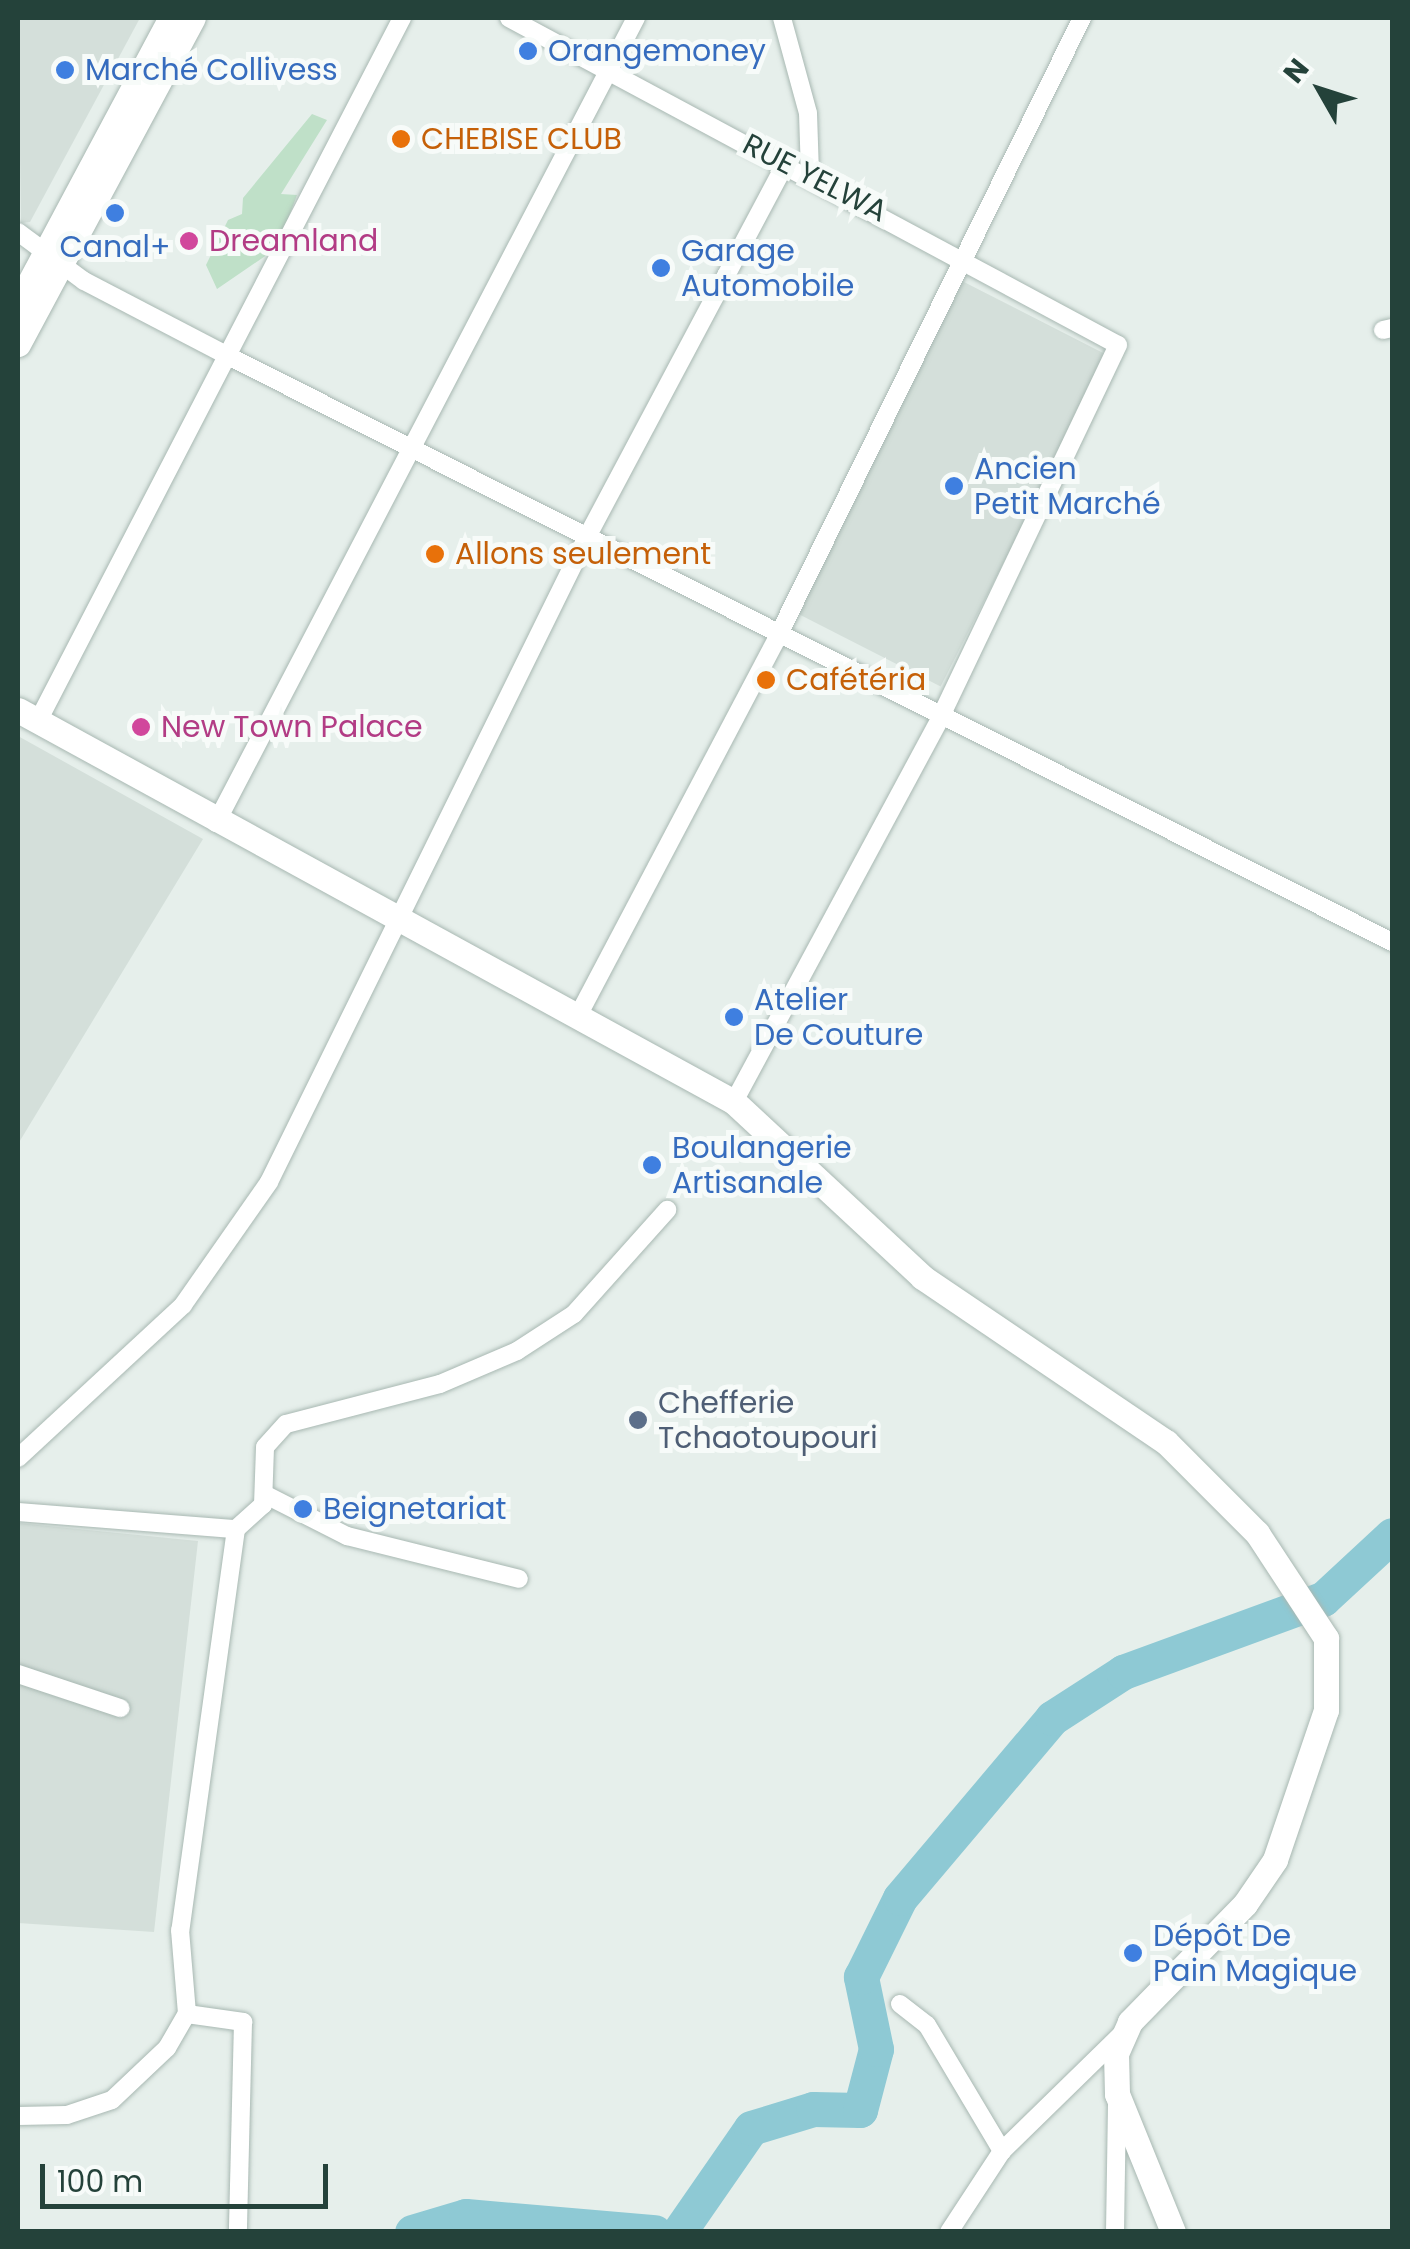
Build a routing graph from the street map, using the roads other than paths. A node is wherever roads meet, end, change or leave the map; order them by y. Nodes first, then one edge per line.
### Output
1 (170, 18) edge
2 (193, 18) edge
3 (402, 18) edge
4 (509, 18) edge
5 (636, 18) edge
6 (782, 18) edge
7 (1082, 18) edge
8 (607, 69) junction
9 (786, 163) junction
10 (810, 174) junction
11 (18, 232) edge
12 (964, 256) junction
13 (53, 261) junction
14 (18, 304) edge
15 (18, 344) edge
16 (232, 358) junction
17 (406, 447) junction
18 (587, 537) junction
19 (778, 636) junction
20 (27, 716) edge
21 (940, 719) junction
22 (216, 822) junction
23 (398, 916) junction
24 (1392, 942) edge
25 (580, 1012) junction
26 (734, 1102) junction
27 (668, 1210) dead end
28 (18, 1458) edge
29 (268, 1496) junction
30 (18, 1512) edge
31 (236, 1529) junction
32 (519, 1579) dead end
33 (18, 1674) edge
34 (120, 1708) dead end
35 (900, 2004) dead end
36 (187, 2014) junction
37 (1122, 2034) junction
38 (1117, 2094) junction
39 (18, 2116) edge
40 (1002, 2150) junction
41 (238, 2232) edge
42 (949, 2232) edge
43 (1115, 2232) edge
44 (1174, 2232) edge

1 - 13 street
2 - 13 street
3 - 16 street
4 - 8 street, RUE YELWA
5 - 8 street
6 - 10 street
7 - 12 street
8 - 9 street, RUE YELWA
8 - 17 street
9 - 10 street, RUE YELWA
9 - 18 street
10 - 12 street, RUE YELWA
11 - 13 street
12 - 19 street
12 - 21 street, RUE YELWA
13 - 14 street
13 - 15 street
13 - 16 street
16 - 17 street
16 - 20 street
17 - 18 street
17 - 22 street
18 - 19 street
18 - 23 street
19 - 21 street
19 - 25 street
20 - 22 street
21 - 24 street
21 - 26 street
22 - 23 street
23 - 25 street
23 - 28 street
25 - 26 street
26 - 37 street
27 - 29 street
29 - 31 street
29 - 32 street
30 - 31 street
31 - 36 street
33 - 34 street
35 - 40 street
36 - 39 street
36 - 41 street
37 - 38 street
37 - 40 street
38 - 43 street
38 - 44 street
40 - 42 street

